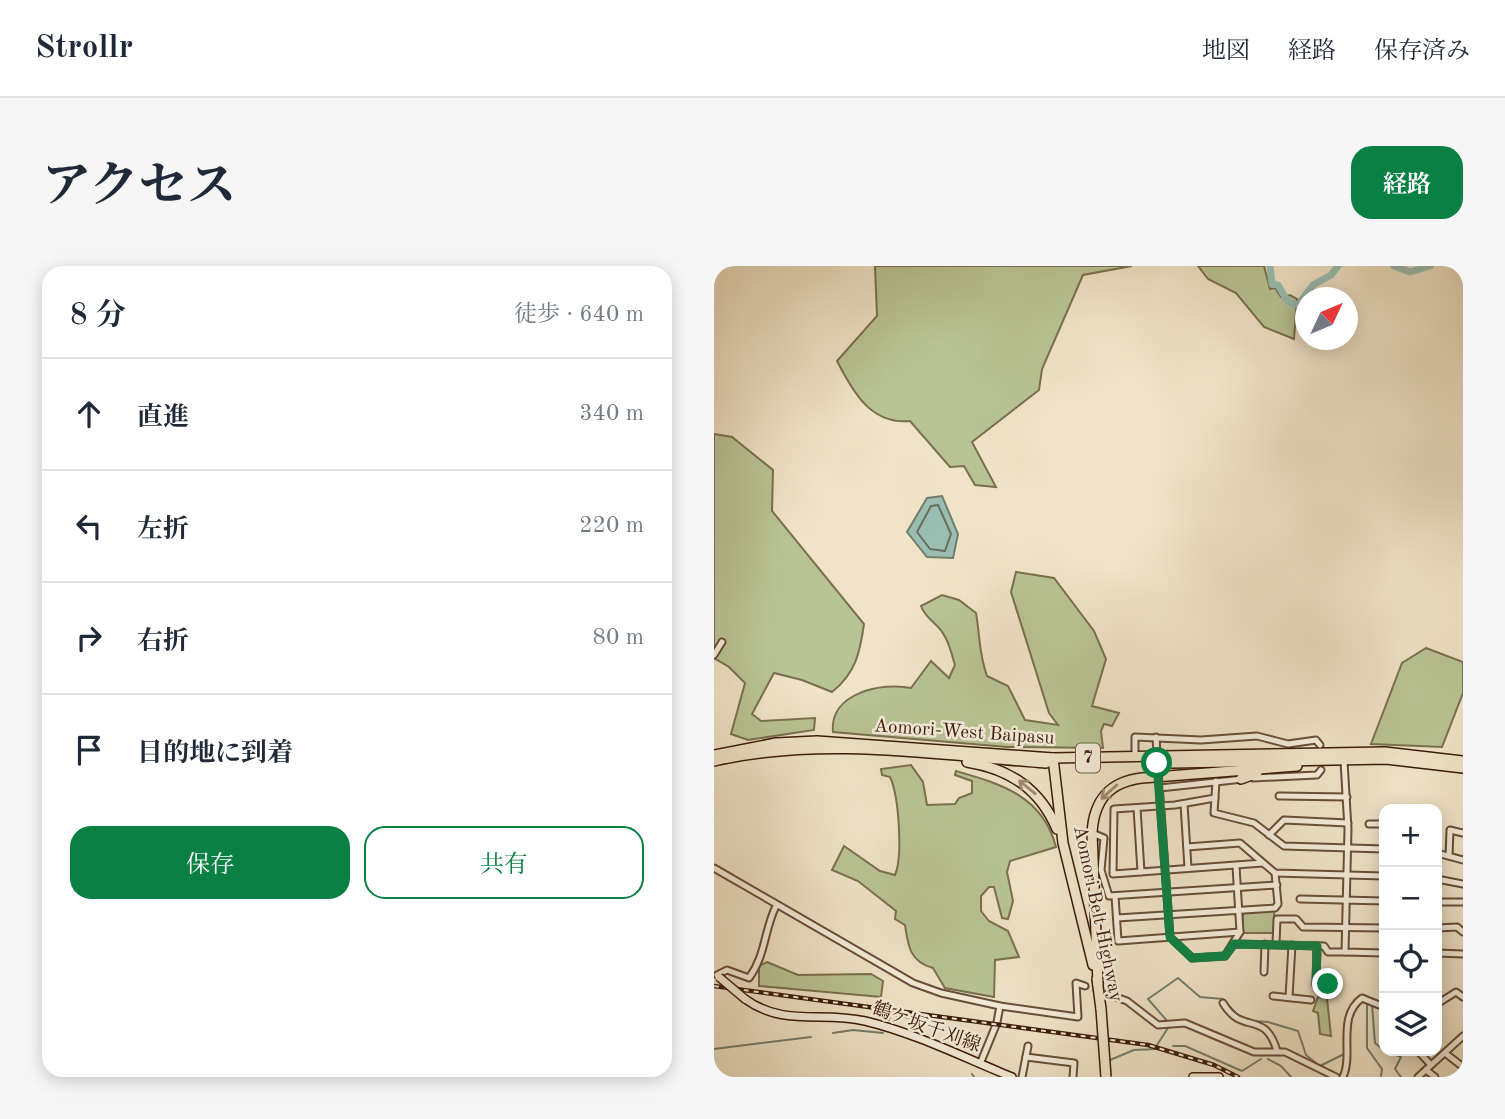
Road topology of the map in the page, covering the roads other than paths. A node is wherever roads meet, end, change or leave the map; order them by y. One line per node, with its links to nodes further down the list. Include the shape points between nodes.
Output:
1 (722, 642): 2 (street)
2 (714, 655)
3 (1156, 737): 4 (street); 9 (street, via 1135,737); 14 (street)
4 (1201, 740): 5 (street, via 1245,736 1288,744 1316,740); 8 (street)
5 (1320, 745)
6 (905, 752): 10 (highway, Aomori-West Baipasu / 7, via 818,747); 11 (highway, Aomori-West Baipasu / 7); 33 (highway, one-way to 6, via 1048,806 1012,776 972,763)
7 (714, 755): 11 (highway, Aomori-West Baipasu / 7, via 776,743 817,741)
8 (1201, 756): 13 (highway, Aomori-West Baipasu / 7, via 1385,752); 14 (highway, Aomori-West Baipasu / 7)
9 (1135, 758): 11 (highway, Aomori-West Baipasu / 7); 14 (highway, Aomori-West Baipasu / 7)
10 (714, 761)
11 (1053, 761): 14 (highway, Aomori-West Baipasu / 7); 33 (highway, Aomori Belt Highway / 7)
12 (1344, 761): 14 (highway, Aomori-West Baipasu / 7); 15 (highway, Aomori-West Baipasu / 7, via 1386,759); 16 (highway); 22 (street)
13 (1463, 761)
14 (1157, 764): 20 (street, bridge)
15 (1463, 768)
16 (1275, 769): 18 (highway); 31 (highway, one-way to 31, via 1122,782 1100,800)
17 (1321, 770): 18 (street, via 1317,775)
18 (1241, 779): 19 (street)
19 (1216, 782): 20 (street); 23 (street)
20 (1159, 786): 25 (street)
21 (1279, 796): 22 (street)
22 (1347, 797): 27 (street)
23 (1215, 798): 24 (street); 32 (street, via 1214,814 1254,823)
24 (1184, 804): 25 (street); 34 (street)
25 (1160, 806): 26 (street); 44 (street)
26 (1138, 808): 45 (street); 45 (street, via 1114,809 1113,874)
27 (1348, 823): 32 (street, via 1283,820); 35 (street)
28 (1369, 824): 29 (street)
29 (1379, 824)
30 (1463, 832): 38 (street, via 1450,830)
31 (1092, 833): 54 (street, via 1104,838 1101,870 1109,896); 81 (highway)
32 (1269, 835): 35 (street, via 1297,849)
33 (1063, 843): 81 (highway, Aomori Belt Highway / 7)
34 (1187, 847): 40 (street, via 1240,844); 43 (street)
35 (1348, 849): 36 (street); 47 (street)
36 (1379, 849)
37 (1442, 854): 38 (street)
38 (1448, 856): 39 (street)
39 (1463, 859)
40 (1263, 863): 41 (street); 46 (street)
41 (1236, 866): 43 (street); 52 (street)
42 (714, 868): 60 (street)
43 (1188, 869): 44 (street)
44 (1165, 870): 45 (street); 53 (street)
45 (1141, 872)
46 (1275, 873): 47 (street); 51 (street)
47 (1347, 876): 48 (street); 56 (street)
48 (1379, 876)
49 (1442, 880): 50 (street)
50 (1463, 884)
51 (1277, 885): 52 (street); 61 (street, via 1275,908)
52 (1237, 888): 53 (street); 61 (street)
53 (1166, 893): 54 (street); 62 (street)
54 (1115, 896): 63 (street)
55 (1300, 899): 56 (street)
56 (1346, 901): 57 (street); 64 (street)
57 (1379, 901)
58 (1442, 901): 59 (street)
59 (1463, 902)
60 (776, 906): 80 (street, via 760,963 749,978 727,970); 94 (street, via 913,984)
61 (1239, 910): 62 (street); 68 (street)
62 (1168, 915): 63 (street); 69 (street)
63 (1117, 918): 69 (street, via 1118,941)
64 (1346, 926): 65 (street); 72 (street, via 1303,927 1296,919 1277,919); 75 (street)
65 (1379, 928)
66 (1442, 928): 67 (street, via 1457,927)
67 (1463, 932)
68 (1240, 933): 69 (street); 70 (street)
69 (1170, 937): 70 (street, via 1192,958 1225,956)
70 (1234, 944): 71 (street)
71 (1265, 944): 72 (street); 79 (street)
72 (1276, 944): 73 (street)
73 (1292, 945): 74 (street); 88 (street)
74 (1317, 946): 75 (street, via 1328,952); 82 (street, via 1316,985)
75 (1345, 952): 76 (street)
76 (1379, 953)
77 (1442, 953): 78 (street)
78 (1463, 954)
79 (1264, 972)
80 (717, 975): 101 (main road, 鶴ケ坂千刈線, bridge, via 745,999 778,1016 877,1024)
81 (1098, 984): 107 (highway, Aomori Belt Highway / 7, bridge)
82 (1328, 984)
83 (1085, 986): 94 (street, via 1076,983 1078,1017)
84 (1463, 987): 85 (street)
85 (1456, 992): 89 (street); 91 (street)
86 (1107, 994): 97 (street, via 1127,1001 1158,1024 1185,1023 1254,1052)
87 (1273, 996): 88 (street)
88 (1289, 997): 90 (street)
89 (1463, 997)
90 (1311, 1000)
91 (1442, 1001)
92 (1223, 1003): 97 (street, via 1241,1021 1264,1025)
93 (1379, 1005): 111 (street, via 1362,998 1355,1004 1344,1042 1348,1067)
94 (1000, 1006): 101 (street)
95 (1463, 1036): 98 (street)
96 (1028, 1046): 100 (street)
97 (1277, 1051): 110 (street)
98 (1444, 1053): 102 (street); 103 (street)
99 (1421, 1056): 102 (street)
100 (1026, 1057): 105 (street); 106 (street, via 1074,1063)
101 (980, 1065): 104 (main road, 鶴ケ坂千刈線)
102 (1428, 1067): 112 (street); 113 (street)
103 (1463, 1067)
104 (1012, 1077)
105 (1022, 1077)
106 (1073, 1077)
107 (1106, 1077)
108 (1193, 1077): 109 (main road)
109 (1219, 1077)
110 (1336, 1077)
111 (1343, 1077)
112 (1418, 1077)
113 (1435, 1077)

